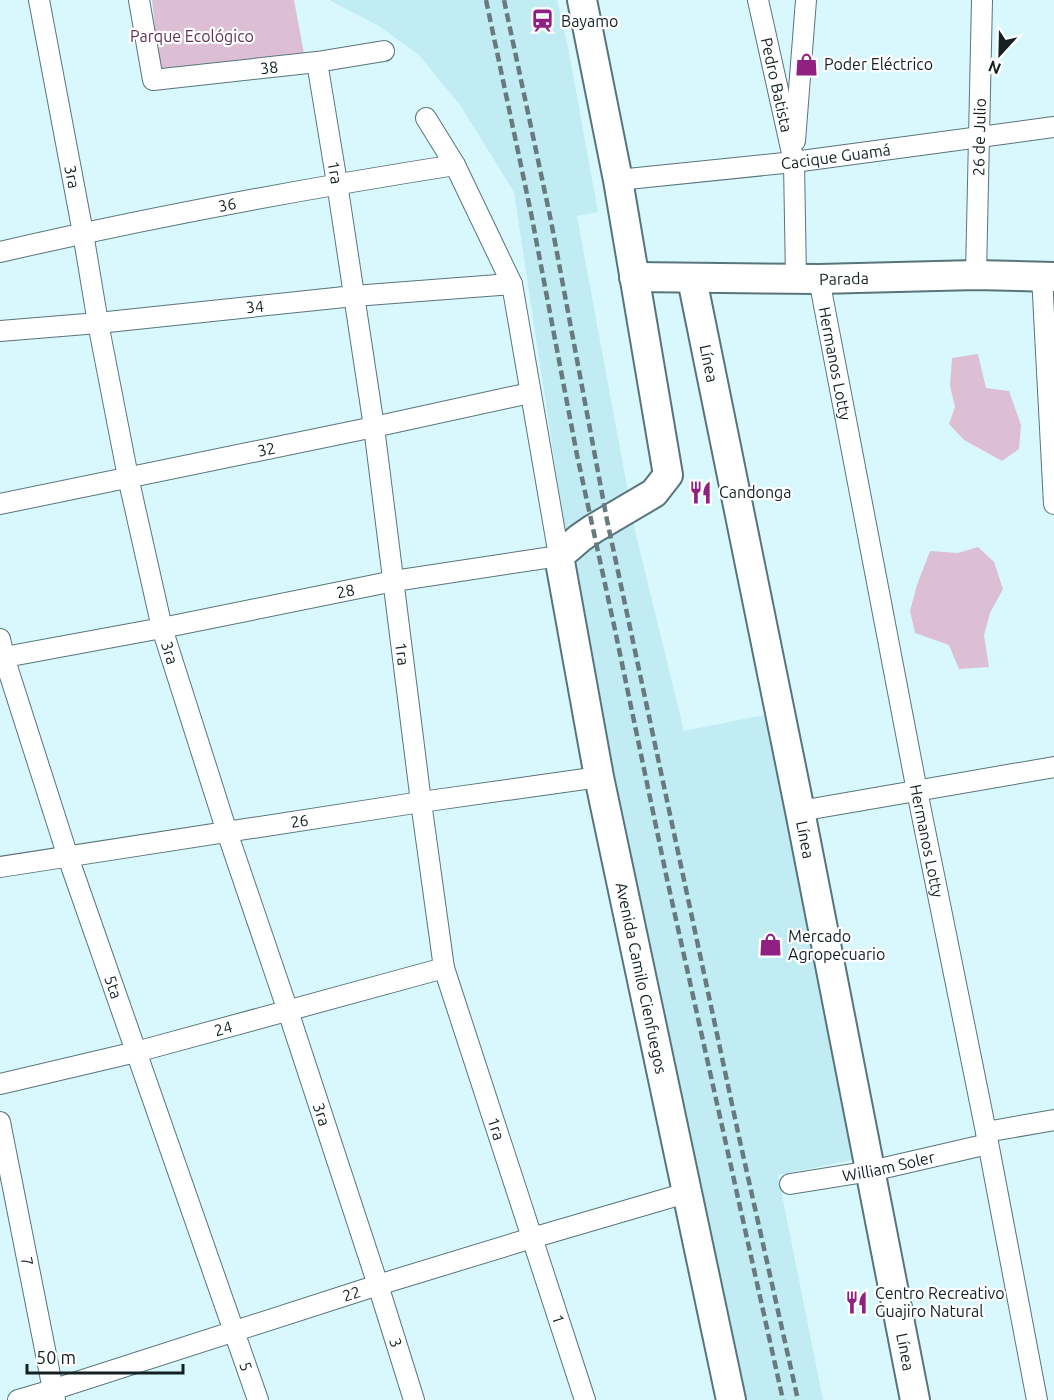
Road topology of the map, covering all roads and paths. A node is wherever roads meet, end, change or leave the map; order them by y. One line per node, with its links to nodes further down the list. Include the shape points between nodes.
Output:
1 (39, 0): 16 (street, 3ra)
2 (139, 0): 8 (street, 38, via 153,80)
3 (582, 0): 14 (street)
4 (758, 0): 12 (street, Pedro Batista)
5 (806, 0): 12 (street)
6 (982, 0): 11 (street, 26 de Julio)
7 (384, 51): 8 (street, 38)
8 (317, 62): 15 (street, 1ra)
9 (426, 118): 13 (street)
10 (1054, 127): 11 (street, Cacique Guamá)
11 (979, 138): 12 (street, Cacique Guamá); 18 (street, 26 de Julio)
12 (794, 162): 14 (street, Cacique Guamá); 22 (street, Pedro Batista)
13 (455, 165): 15 (street, 36); 23 (street)
14 (618, 180): 20 (street)
15 (337, 183): 16 (street, 36); 24 (street, 1ra)
16 (83, 233): 17 (street, 36); 25 (street, 3ra)
17 (0, 252)
18 (976, 275): 19 (street, Parada); 22 (street, Parada)
19 (1048, 276): 31 (street)
20 (634, 277): 21 (street, Parada); 32 (street, via 668,475 654,493 593,529)
21 (692, 279): 22 (street, Parada); 40 (street, Línea)
22 (808, 279): 38 (street, Hermanos Lotty)
23 (512, 284): 24 (street, 34); 27 (street)
24 (354, 296): 25 (street, 34); 28 (street, 1ra)
25 (98, 323): 26 (street, 34); 29 (street, 3ra)
26 (0, 331)
27 (530, 393): 28 (street, 32); 32 (street)
28 (374, 427): 29 (street, 32); 33 (street, 1ra)
29 (128, 477): 30 (street, 32); 34 (street, 3ra)
30 (0, 504)
31 (1054, 504)
32 (559, 556): 33 (street, 28); 37 (street, Avenida Camilo Cienfuegos)
33 (394, 581): 34 (street, 28); 39 (street, 1ra)
34 (162, 628): 35 (street, 28); 41 (street, 3ra)
35 (1, 651): 42 (street, 5ta)
36 (1054, 766): 38 (street)
37 (599, 777): 39 (street, 26); 53 (street, Avenida Camilo Cienfuegos)
38 (916, 791): 40 (street); 50 (street, Hermanos Lotty)
39 (421, 802): 41 (street, 26); 44 (street, 1ra)
40 (800, 810): 51 (street, Línea)
41 (227, 832): 42 (street, 26); 45 (street, 3ra)
42 (68, 857): 43 (street, 26); 46 (street, 5ta)
43 (0, 867)
44 (444, 968): 45 (street, 24); 54 (street, 1ra)
45 (288, 1011): 46 (street, 24); 55 (street, 3ra)
46 (136, 1052): 47 (street, 24); 56 (street, 5ta)
47 (0, 1084)
48 (1054, 1120): 50 (street, William Soler)
49 (0, 1122): 57 (street, 7)
50 (987, 1138): 51 (street, William Soler); 64 (street, Hermanos Lotty)
51 (871, 1171): 52 (street, William Soler); 63 (street, Línea)
52 (790, 1184)
53 (686, 1193): 54 (street, 22); 62 (street, Avenida Camilo Cienfuegos)
54 (532, 1238): 55 (street, 22); 61 (street, 1)
55 (378, 1285): 56 (street, 22); 60 (street, 3)
56 (235, 1332): 57 (street, 22); 59 (street, 5)
57 (53, 1395): 58 (street, 22)
58 (18, 1400)
59 (258, 1400)
60 (414, 1400)
61 (585, 1400)
62 (731, 1400)
63 (915, 1400)
64 (1038, 1400)

